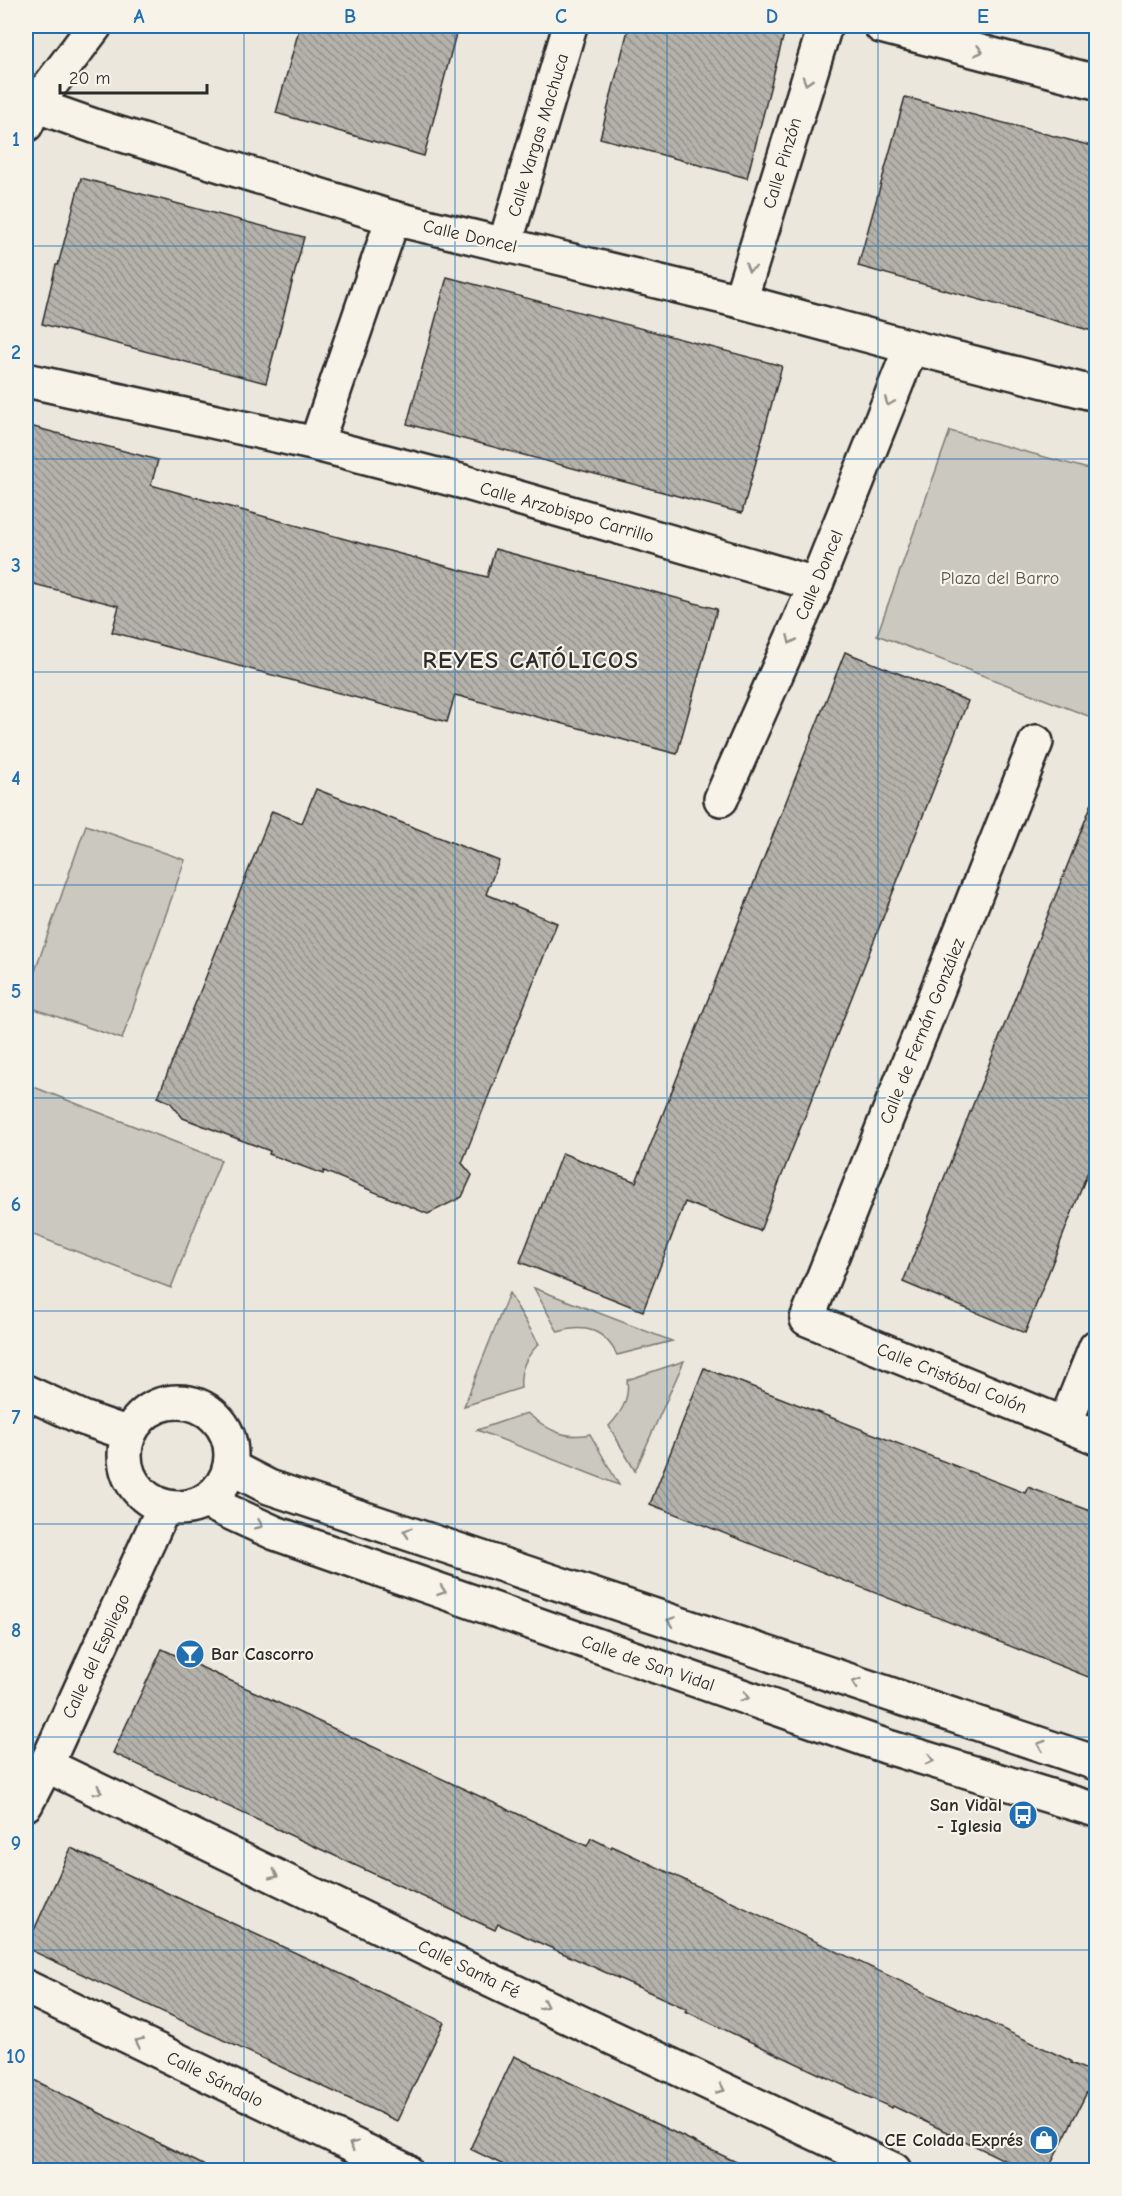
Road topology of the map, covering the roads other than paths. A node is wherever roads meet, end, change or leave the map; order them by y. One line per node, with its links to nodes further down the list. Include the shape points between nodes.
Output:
1 (95, 26): 6 (street)
2 (570, 26): 8 (street, Calle Vargas Machuca)
3 (825, 26): 9 (street, Calle Pinzón, one-way to 9)
4 (881, 26): 5 (street, one-way to 5)
5 (1096, 82)
6 (29, 111): 7 (street, Calle Doncel, via 97,127)
7 (393, 218): 8 (street, Calle Doncel); 13 (street)
8 (505, 244): 9 (street, Calle Doncel)
9 (740, 301): 10 (street, Calle Doncel)
10 (910, 347): 12 (street, Calle Doncel); 14 (street, Calle Doncel, one-way to 14)
11 (26, 380): 13 (street, Calle Arzobispo Carrillo)
12 (1096, 394)
13 (316, 444): 14 (street, Calle Arzobispo Carrillo, via 460,481)
14 (816, 584): 16 (street, Calle Doncel, one-way to 16)
15 (1036, 742): 17 (street, Calle de Fernán González)
16 (721, 799)
17 (807, 1319): 20 (street, Calle Cristóbal Colón)
18 (1096, 1347): 20 (street)
19 (26, 1392): 21 (street)
20 (1065, 1424): 22 (street, Calle Cristóbal Colón)
21 (129, 1434): 23 (street, via 154,1407 189,1403 220,1421 231,1443); 25 (street, via 126,1464 134,1486)
22 (1096, 1437)
23 (230, 1467): 24 (street, via 223,1484); 26 (street, one-way to 23, via 269,1487)
24 (205, 1501): 25 (street, via 188,1508); 29 (street, Calle de San Vidal, one-way to 29, via 275,1533 879,1744)
25 (164, 1507): 27 (street, Calle del Espliego)
26 (1096, 1763)
27 (45, 1765): 28 (street, Calle del Espliego); 32 (street, Calle Santa Fé, one-way to 32)
28 (26, 1804)
29 (1096, 1810)
30 (26, 1987): 31 (street, Calle Sándalo, one-way to 30)
31 (405, 2170)
32 (894, 2170)

